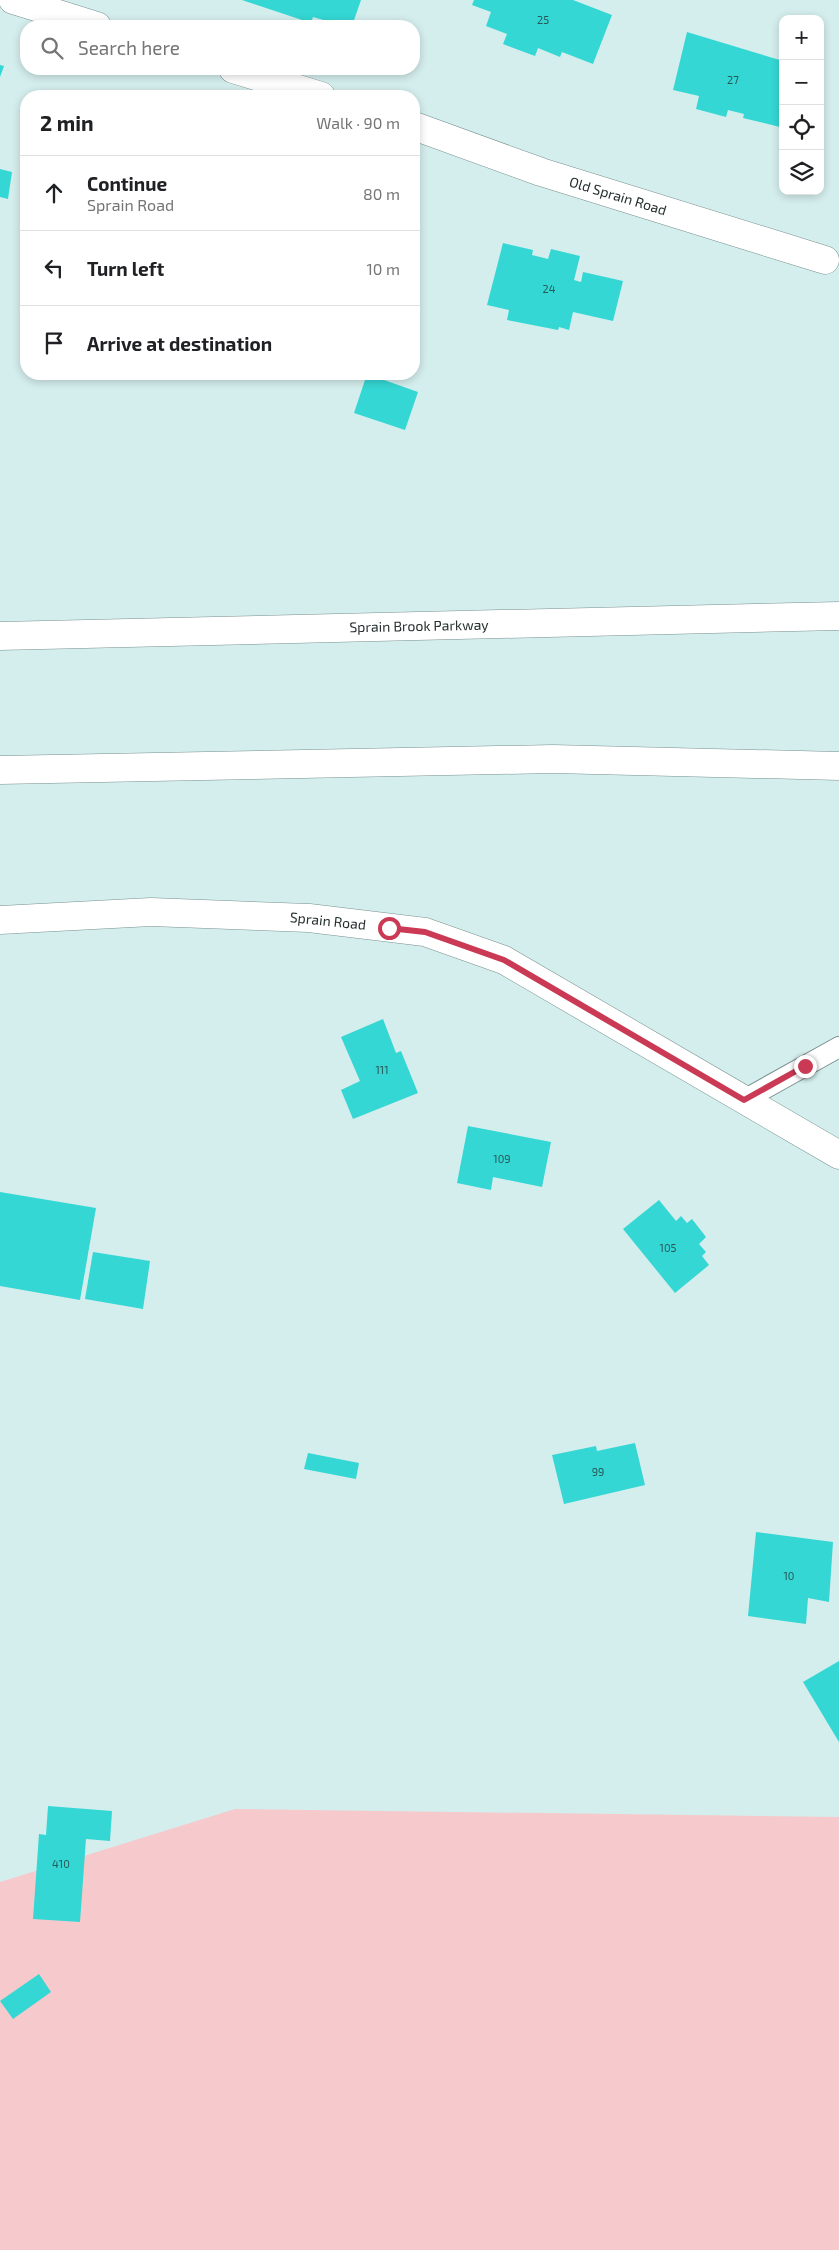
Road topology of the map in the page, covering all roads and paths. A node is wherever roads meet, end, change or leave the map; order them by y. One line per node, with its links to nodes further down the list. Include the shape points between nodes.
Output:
1 (13, 0): 2 (main road)
2 (78, 20)
3 (253, 75): 4 (main road)
4 (301, 90)
5 (420, 128): 6 (main road, Old Sprain Road, via 541,172)
6 (825, 260)
7 (839, 616): 8 (main road, Sprain Brook Parkway)
8 (0, 636)
9 (839, 766): 10 (main road, via 553,759)
10 (0, 770)
11 (0, 920): 13 (main road, Sprain Road, via 151,912 308,918 425,932 504,960)
12 (839, 1047): 13 (lane)
13 (744, 1100): 14 (main road, Sprain Road)
14 (839, 1155)

